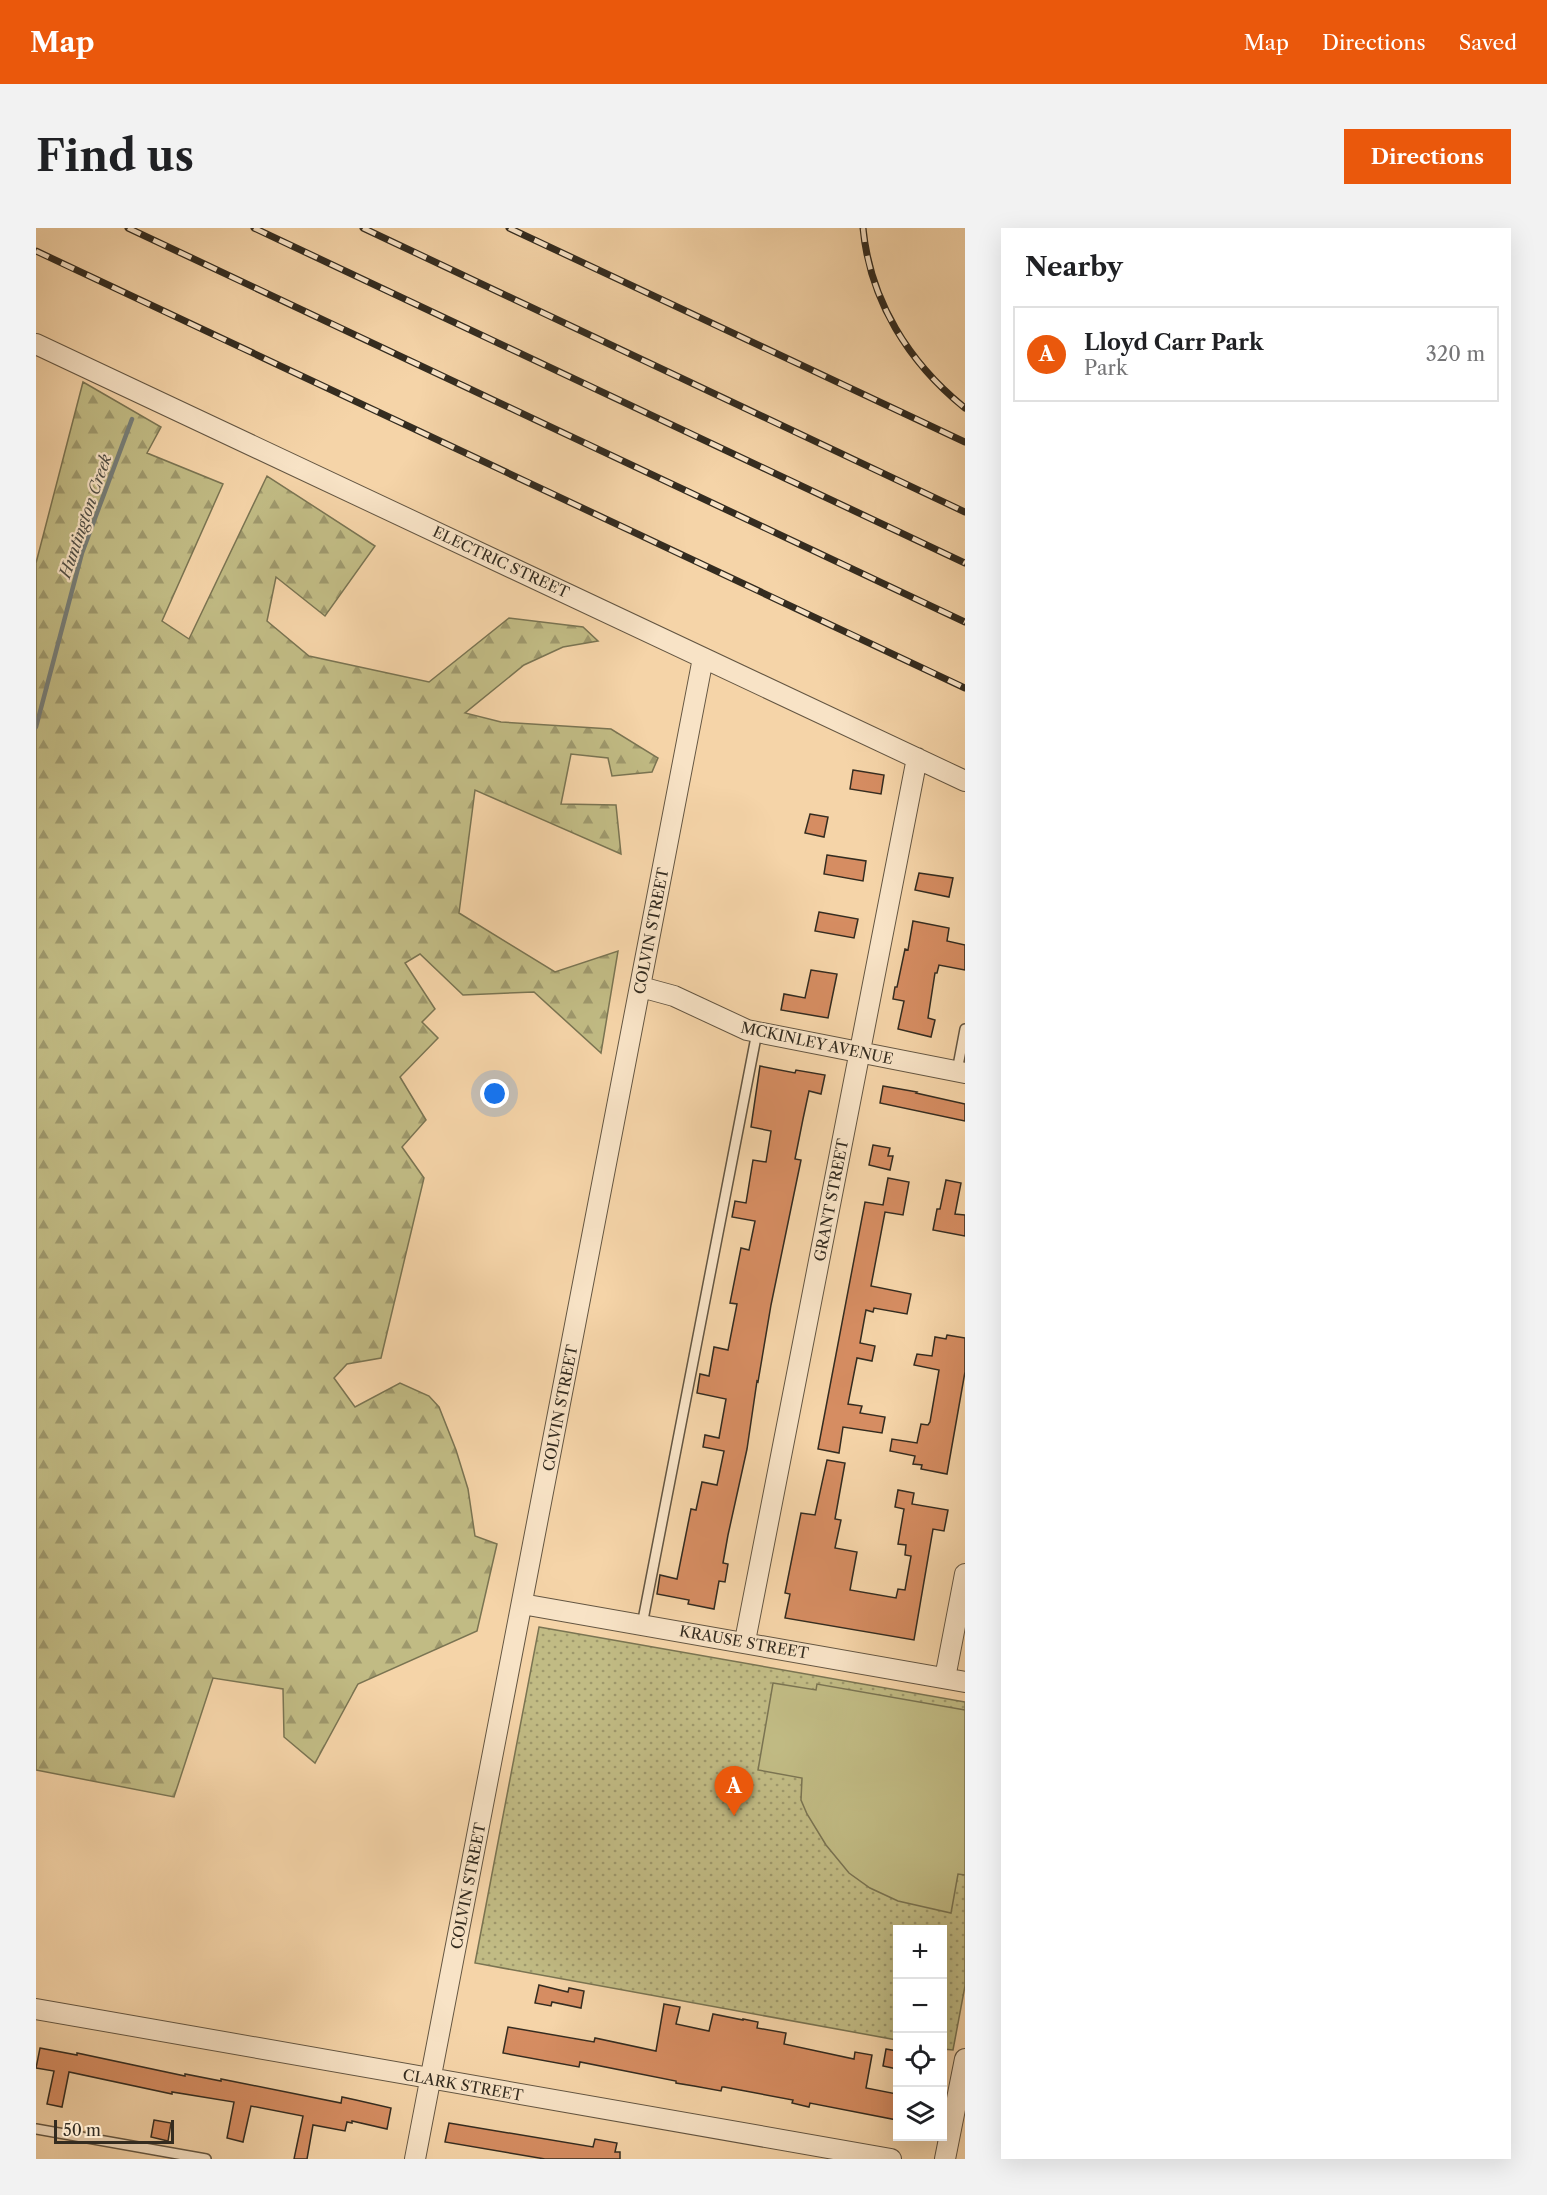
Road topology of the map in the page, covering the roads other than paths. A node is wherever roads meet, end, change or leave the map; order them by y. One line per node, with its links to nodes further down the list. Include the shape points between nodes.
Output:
1 (36, 344): 2 (street, ELECTRIC STREET)
2 (703, 658): 3 (street, ELECTRIC STREET); 5 (street, COLVIN STREET)
3 (917, 758): 4 (street, ELECTRIC STREET); 8 (street, GRANT STREET)
4 (965, 781)
5 (640, 987): 7 (street, MCKINLEY AVENUE, via 674,996); 11 (street, COLVIN STREET)
6 (965, 1029): 9 (lane)
7 (757, 1032): 8 (street, MCKINLEY AVENUE); 12 (lane)
8 (860, 1053): 9 (street, MCKINLEY AVENUE); 13 (street, GRANT STREET)
9 (961, 1072)
10 (965, 1574): 14 (street)
11 (522, 1604): 12 (street, KRAUSE STREET); 18 (street, COLVIN STREET)
12 (642, 1625): 13 (street, KRAUSE STREET)
13 (745, 1641): 14 (street, KRAUSE STREET)
14 (945, 1678): 15 (street, KRAUSE STREET)
15 (965, 1682)
16 (36, 2009): 18 (street, CLARK STREET)
17 (965, 2059): 23 (street)
18 (430, 2079): 21 (street, COLVIN STREET); 22 (street, CLARK STREET)
19 (36, 2129): 20 (lane)
20 (206, 2159)
21 (415, 2159)
22 (891, 2159)
23 (945, 2159)

